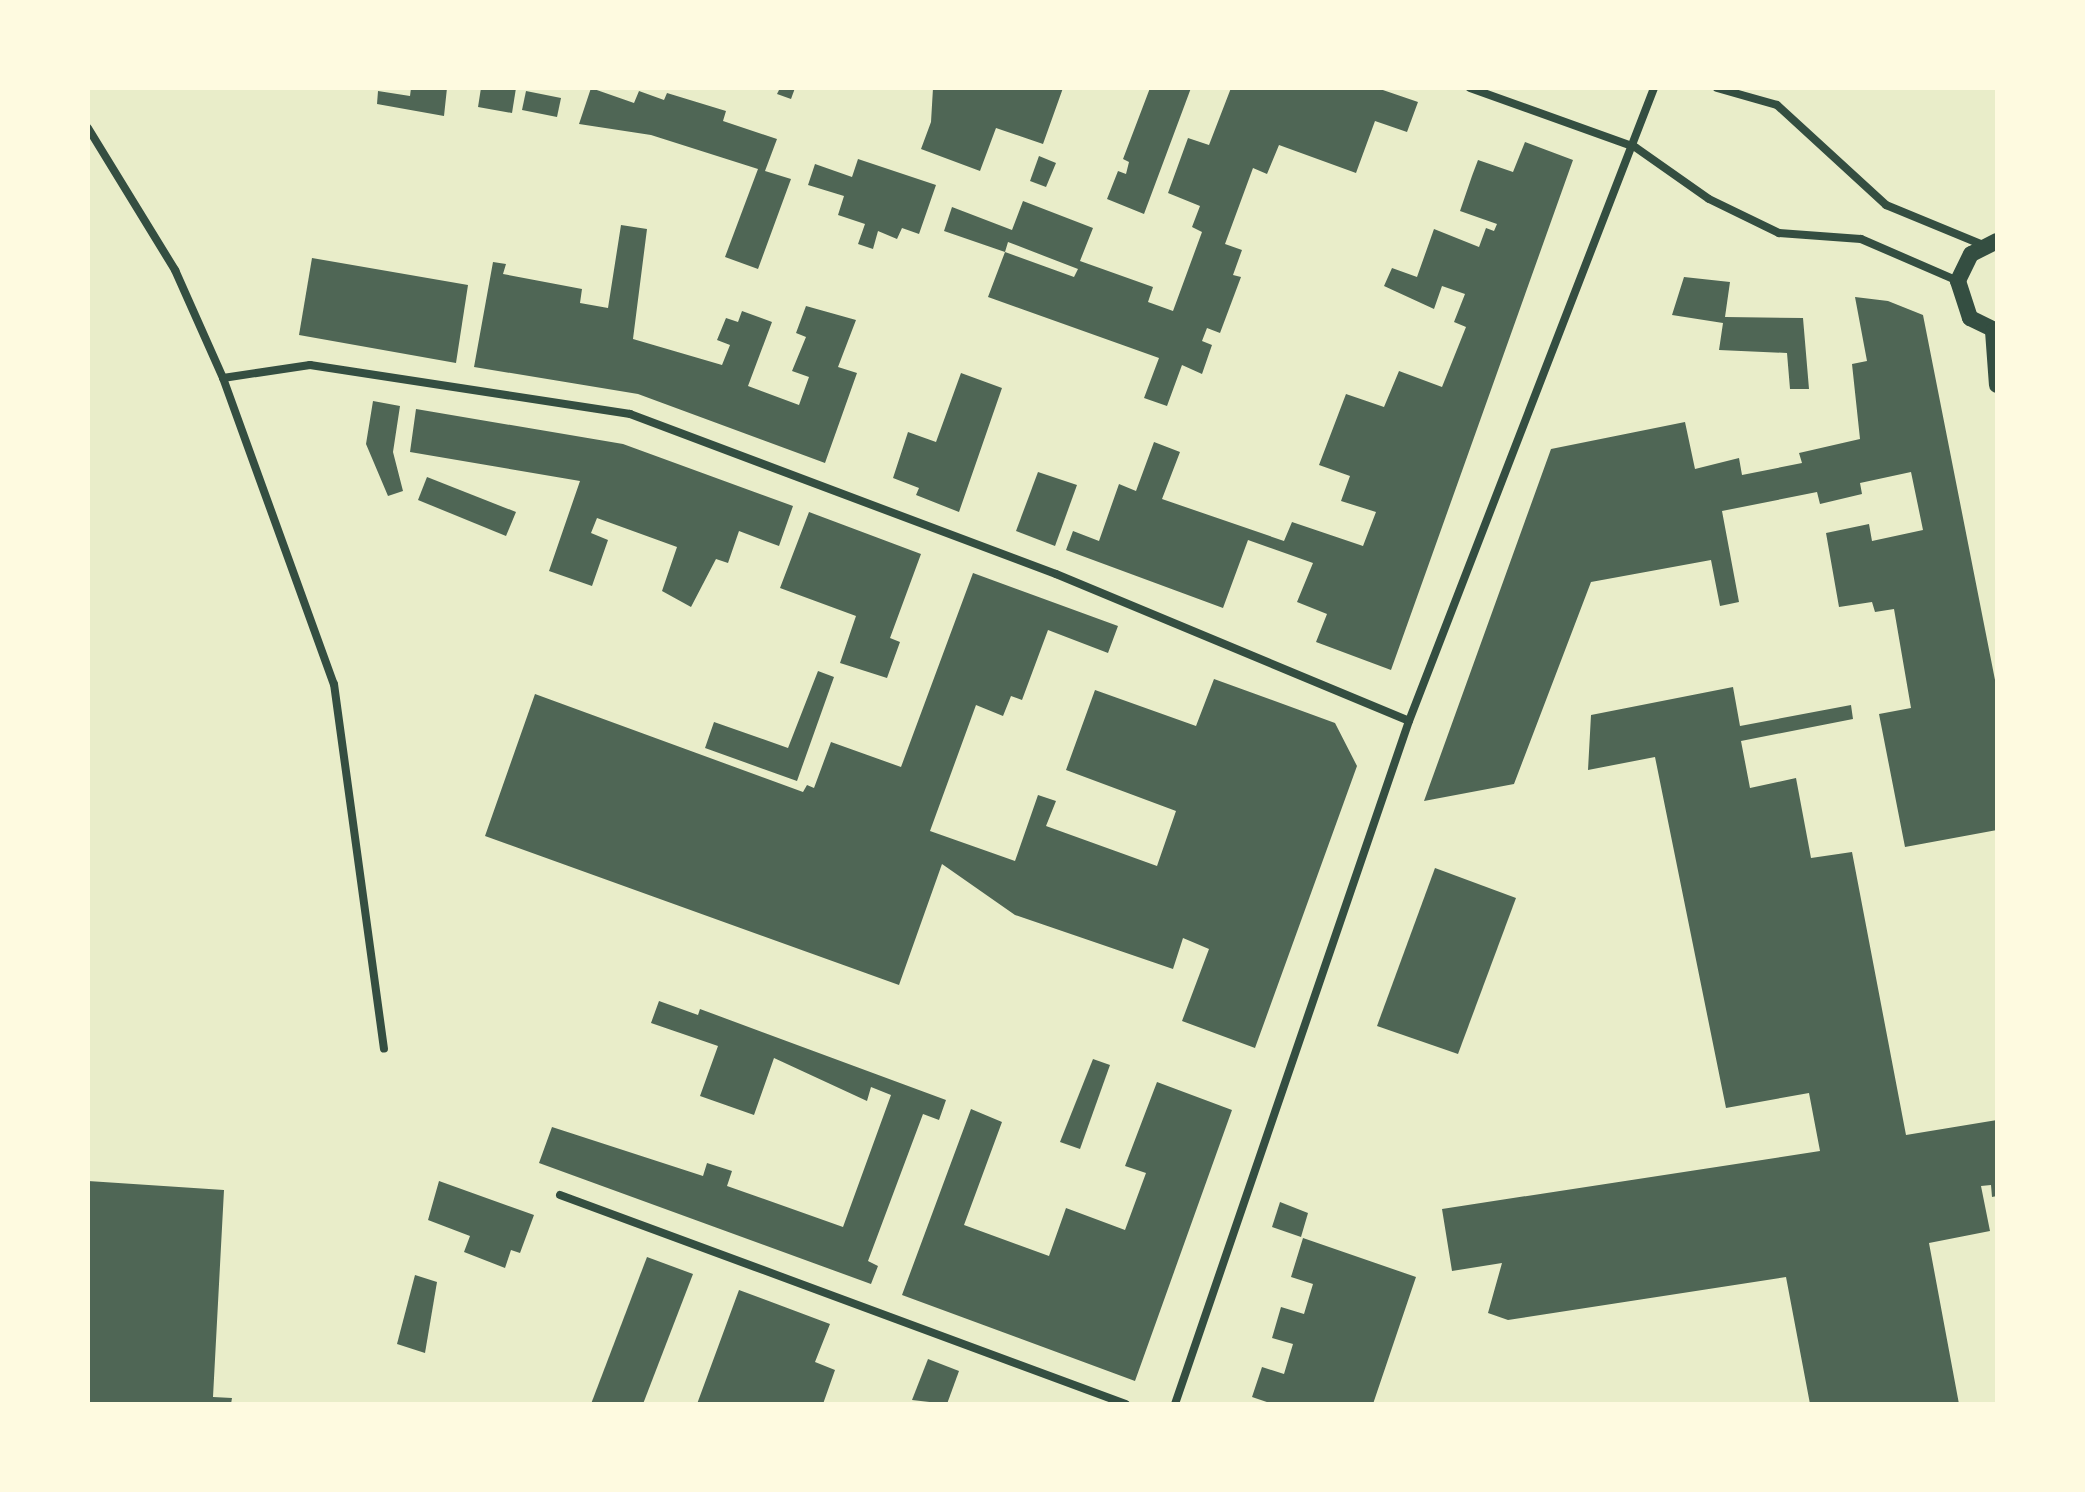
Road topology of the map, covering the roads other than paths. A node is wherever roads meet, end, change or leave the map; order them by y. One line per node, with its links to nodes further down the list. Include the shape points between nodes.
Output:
1 (1470, 88): 5 (street)
2 (1654, 88): 5 (street)
3 (1717, 88): 6 (street, via 1777,105 1886,205)
4 (88, 128): 9 (street, via 175,270)
5 (1635, 147): 7 (street, via 1709,199 1779,233 1861,239); 11 (street)
6 (1990, 243): 7 (main road, via 1963,266)
7 (1958, 281): 8 (main road, via 1970,318)
8 (1995, 331): 10 (main road)
9 (223, 378): 11 (street, via 310,365 630,414 1056,574); 12 (street, via 334,684)
10 (1997, 385)
11 (1409, 721): 15 (street)
12 (384, 1049)
13 (560, 1195): 14 (street)
14 (1126, 1404)
15 (1175, 1404)

